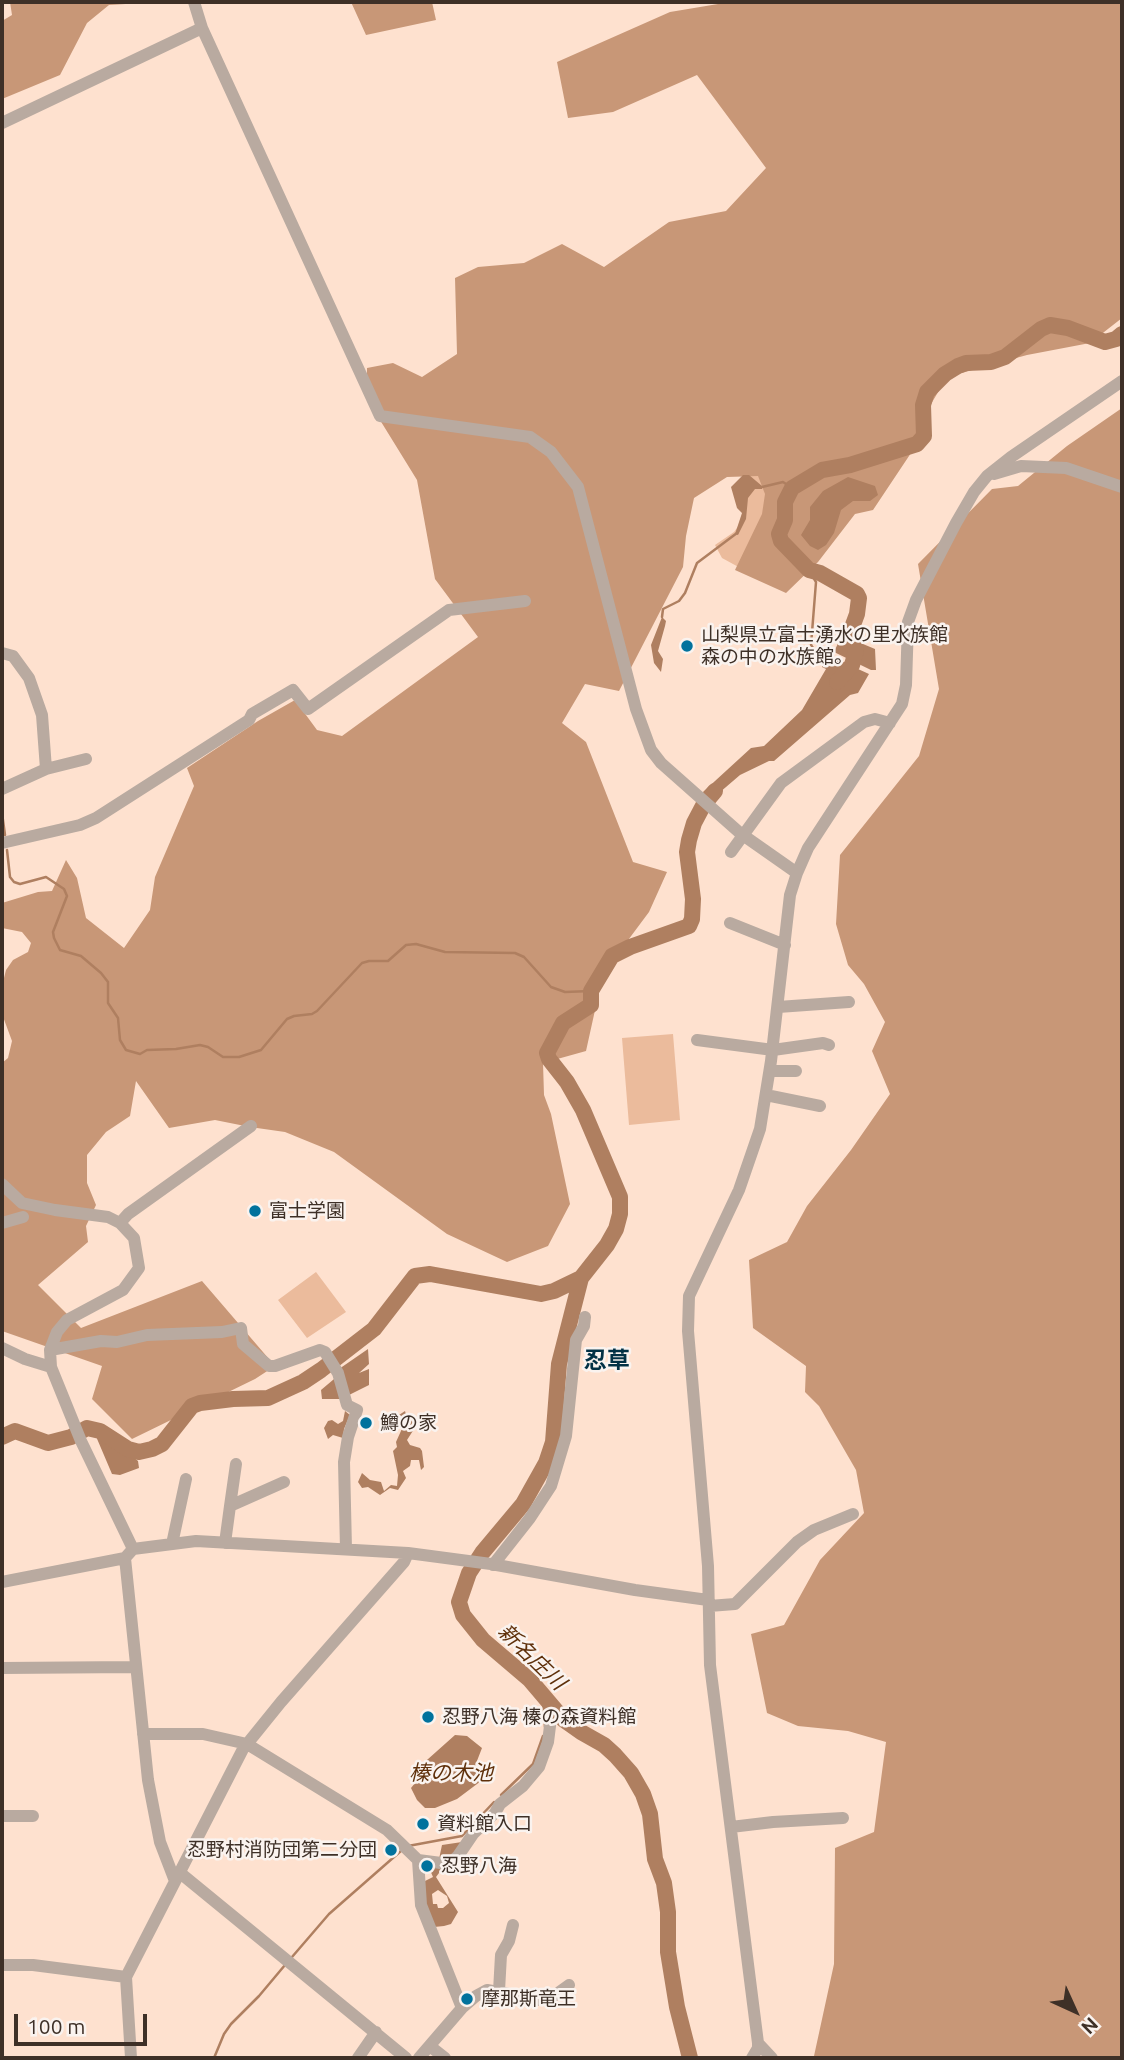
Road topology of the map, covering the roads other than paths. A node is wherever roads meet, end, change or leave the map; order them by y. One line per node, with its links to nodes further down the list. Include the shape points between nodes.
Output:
1 (194, 2): 2 (street)
2 (202, 28): 3 (street); 13 (street, via 380,416 530,437 551,452 578,487 645,739 661,763)
3 (2, 123)
4 (1122, 381): 5 (street)
5 (987, 476): 6 (street, via 1021,466 1066,468); 9 (street, via 956,523 916,600 908,622 902,704)
6 (1122, 487)
7 (525, 601): 14 (street, via 449,610 308,709 293,690 96,818)
8 (2, 653): 11 (street, via 13,656 29,678 42,715)
9 (890, 723): 13 (street, via 864,722 781,783); 16 (street, via 808,848)
10 (86, 759): 11 (street)
11 (46, 769): 12 (street)
12 (2, 789)
13 (742, 834): 15 (street); 16 (street)
14 (2, 843)
15 (731, 852)
16 (797, 873): 18 (street)
17 (730, 923): 18 (street)
18 (785, 946): 20 (street)
19 (849, 1002): 20 (street)
20 (778, 1007): 23 (street)
21 (698, 1040): 23 (street)
22 (829, 1045): 23 (street)
23 (773, 1050): 24 (street)
24 (770, 1071): 25 (street); 26 (street)
25 (796, 1071)
26 (766, 1095): 27 (street); 49 (street, via 760,1129 739,1190 689,1296)
27 (820, 1106)
28 (251, 1126): 32 (street)
29 (2, 1184): 32 (street, via 22,1203)
30 (23, 1217): 31 (street)
31 (2, 1223)
32 (120, 1223): 35 (street, via 134,1238 139,1268 123,1290 67,1320)
33 (585, 1317): 47 (street, via 576,1340 566,1436 551,1486)
34 (2, 1348): 36 (street)
35 (50, 1350): 36 (street); 44 (street, via 147,1335 241,1328 243,1344 269,1366 325,1352 338,1373 346,1405 357,1410 344,1462)
36 (51, 1367): 46 (street)
37 (236, 1464): 40 (street)
38 (186, 1479): 43 (street)
39 (284, 1482): 40 (street)
40 (230, 1506): 42 (street)
41 (853, 1514): 49 (street, via 797,1542 735,1604)
42 (225, 1543): 43 (street); 44 (street)
43 (172, 1544): 46 (street)
44 (346, 1549): 45 (street)
45 (408, 1553): 47 (street); 54 (street)
46 (129, 1554): 48 (street); 50 (street)
47 (492, 1565): 49 (street)
48 (2, 1582)
49 (709, 1603): 58 (street, via 710,1664)
50 (135, 1667): 51 (street); 53 (street)
51 (2, 1668)
52 (550, 1726): 59 (street, via 539,1767 523,1786 443,1863)
53 (143, 1734): 54 (street, via 203,1734); 60 (street, via 160,1842)
54 (247, 1744): 59 (street, via 387,1830); 60 (street)
55 (2, 1816): 56 (street)
56 (33, 1816)
57 (843, 1818): 58 (street)
58 (731, 1827): 68 (street)
59 (418, 1860): 66 (street, via 421,1905)
60 (177, 1876): 63 (street); 67 (street)
61 (513, 1924): 65 (street, via 501,1955)
62 (2, 1965): 63 (street)
63 (126, 1977): 70 (street)
64 (569, 1986): 65 (street, via 541,2000)
65 (499, 1991): 66 (street, via 487,1990)
66 (462, 2008): 69 (street)
67 (376, 2032): 71 (street); 72 (street)
68 (758, 2043): 75 (street); 76 (street)
69 (431, 2047): 73 (street); 74 (street)
70 (131, 2058)
71 (358, 2058)
72 (406, 2058)
73 (419, 2058)
74 (445, 2058)
75 (752, 2058)
76 (772, 2058)

